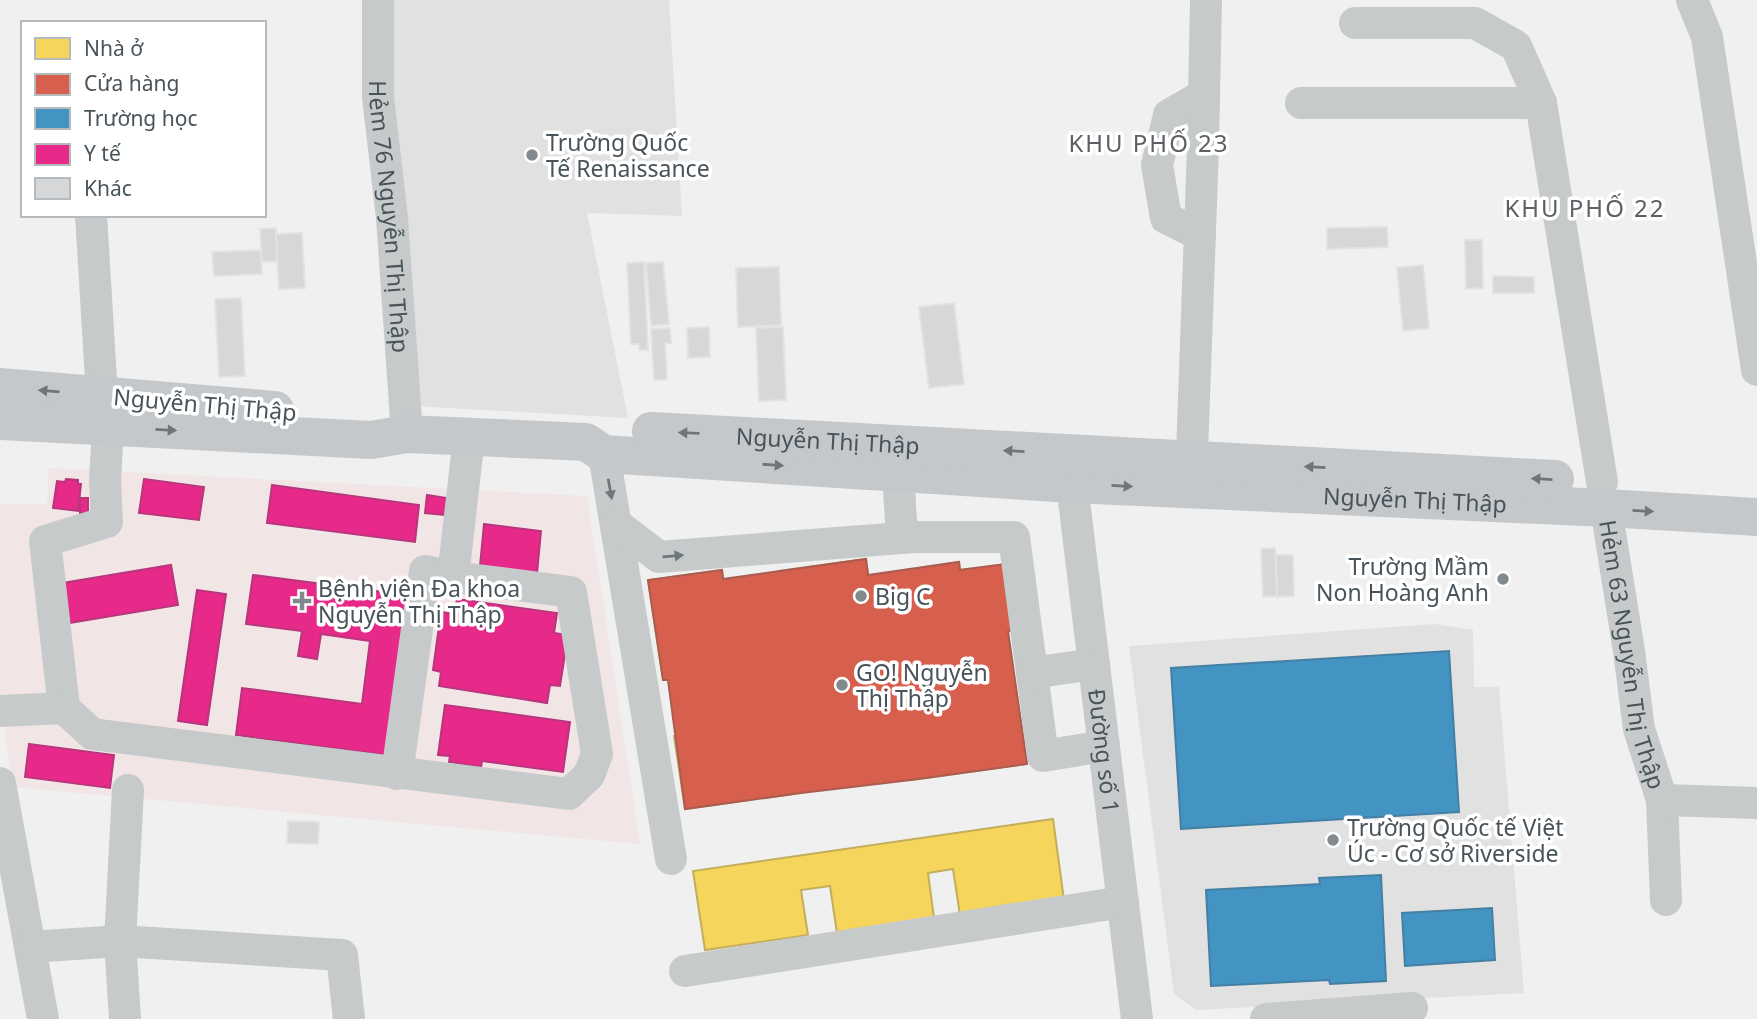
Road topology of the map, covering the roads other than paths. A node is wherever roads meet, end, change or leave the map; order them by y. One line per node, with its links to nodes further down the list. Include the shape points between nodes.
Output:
1 (377, 0): 14 (street, Hẻm 76 Nguyễn Thị Thập, via 378,97 392,218)
2 (1206, 0): 5 (street)
3 (1692, 0): 10 (street, via 1707,37)
4 (1355, 23): 7 (street, Hẻm 63 Nguyễn Thị Thập, via 1475,23 1516,46)
5 (1204, 95): 9 (street); 9 (street, via 1169,115 1157,165 1166,218)
6 (1301, 103): 7 (street)
7 (1541, 103): 21 (street, Hẻm 63 Nguyễn Thị Thập)
8 (91, 217): 12 (street)
9 (1200, 235): 19 (street)
10 (1757, 370)
11 (0, 387): 12 (main road, Nguyễn Thị Thập, one-way to 11)
12 (105, 411): 13 (main road, Nguyễn Thị Thập); 14 (main road, Nguyễn Thị Thập, via 372,418); 28 (street, via 107,522 45,541)
13 (0, 421)
14 (407, 433): 15 (main road, Nguyễn Thị Thập)
15 (469, 437): 16 (main road, Nguyễn Thị Thập); 25 (street)
16 (595, 448): 17 (main road, Nguyễn Thị Thập, one-way to 16, via 744,435 606,429); 18 (main road, Nguyễn Thị Thập, one-way to 18); 23 (street, one-way to 23)
17 (1073, 469): 18 (main road, Nguyễn Thị Thập); 19 (main road, Nguyễn Thị Thập); 26 (street, Đường số 1)
18 (898, 472): 24 (street)
19 (1192, 475): 21 (main road, Nguyễn Thị Thập)
20 (1757, 490): 21 (main road, Nguyễn Thị Thập)
21 (1604, 495): 22 (main road, Nguyễn Thị Thập, one-way to 22); 34 (street, Hẻm 63 Nguyễn Thị Thập, via 1639,729)
22 (1757, 517)
23 (615, 524): 24 (street, one-way to 24, via 659,557); 36 (street)
24 (902, 537): 27 (street, via 1014,537)
25 (453, 577): 31 (street, via 425,571); 31 (street, via 571,592 597,754 589,775 569,794)
26 (1094, 664): 27 (street); 30 (street, Đường số 1)
27 (1032, 673): 30 (street, via 1043,756)
28 (64, 708): 29 (street); 31 (street, via 92,734)
29 (0, 711)
30 (1104, 746): 38 (street, Đường số 1)
31 (397, 774)
32 (0, 783): 40 (street)
33 (128, 790): 39 (street)
34 (1662, 800): 35 (street, Hẻm 63 Nguyễn Thị Thập); 37 (street, Hẻm 63 Nguyễn Thị Thập)
35 (1742, 802)
36 (671, 859)
37 (1666, 900)
38 (1123, 902): 41 (street); 46 (street, Đường số 1)
39 (120, 941): 40 (street); 44 (street); 45 (street, via 342,956)
40 (30, 947): 43 (street)
41 (685, 971)
42 (1412, 1008): 47 (street)
43 (43, 1019)
44 (125, 1019)
45 (349, 1019)
46 (1137, 1019)
47 (1266, 1019)

